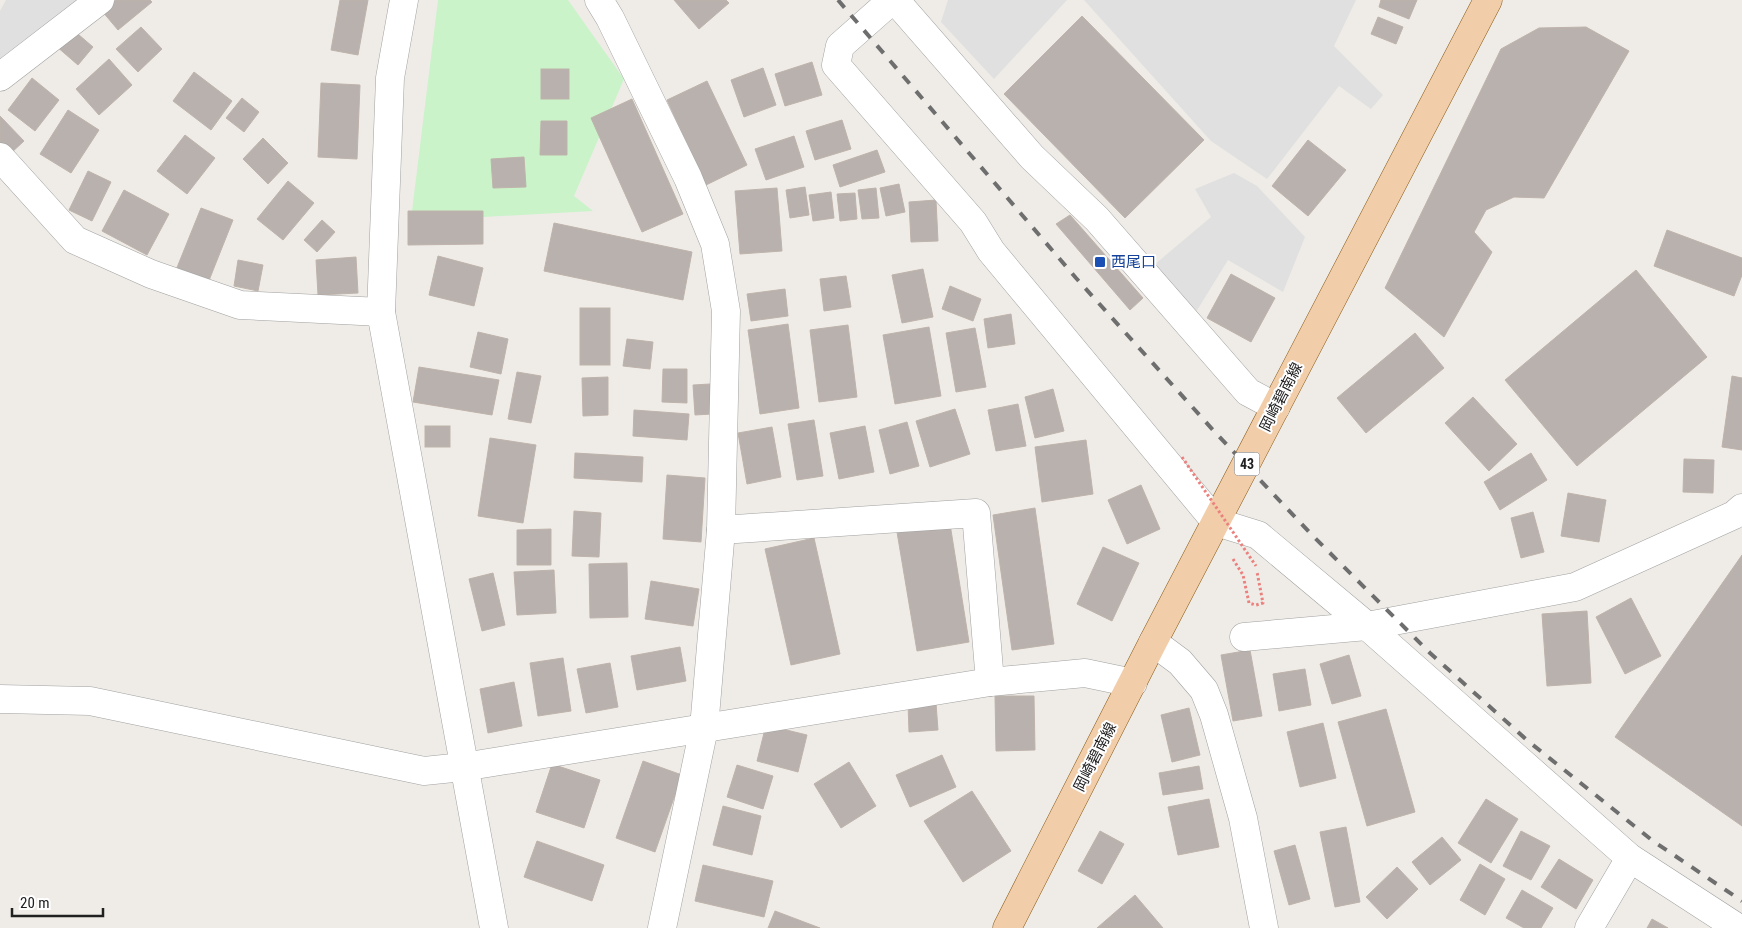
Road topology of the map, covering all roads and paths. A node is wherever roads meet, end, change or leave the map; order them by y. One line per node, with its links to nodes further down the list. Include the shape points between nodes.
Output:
1 (100, 0): 6 (street)
2 (404, 0): 8 (street, via 390,78)
3 (599, 0): 13 (street, via 688,178 715,244 726,311)
4 (893, 0): 9 (street, via 1032,157 1097,219 1236,380 1248,392); 12 (street, via 840,46 836,65 973,222 991,251)
5 (1488, 0): 9 (main road, 岡崎碧南線 / 43)
6 (0, 77)
7 (0, 157): 8 (street, via 75,240 151,274 240,304)
8 (381, 312): 22 (street)
9 (1276, 408): 12 (main road, 岡崎碧南線 / 43)
10 (1182, 457): 14 (path, bridge, via 1256,566 1263,603 1249,603 1243,574)
11 (1742, 508): 15 (street, via 1734,515 1575,587)
12 (1216, 522): 15 (street, via 1258,535); 17 (main road, 岡崎碧南線 / 43)
13 (721, 530): 18 (street, via 976,513); 21 (street)
14 (1232, 558)
15 (1367, 626): 16 (street); 23 (street)
16 (1244, 637)
17 (1153, 642): 19 (main road, 岡崎碧南線 / 43); 27 (street, via 1180,662 1204,690 1214,715 1243,818)
18 (990, 682): 19 (street, via 1086,673); 21 (street)
19 (1132, 683): 26 (main road, 岡崎碧南線 / 43)
20 (0, 699): 22 (street, via 90,701 424,771)
21 (704, 728): 22 (street); 25 (street)
22 (463, 767): 24 (street)
23 (1630, 858): 28 (street); 29 (street)
24 (494, 928)
25 (662, 928)
26 (1007, 928)
27 (1264, 928)
28 (1589, 928)
29 (1738, 928)

